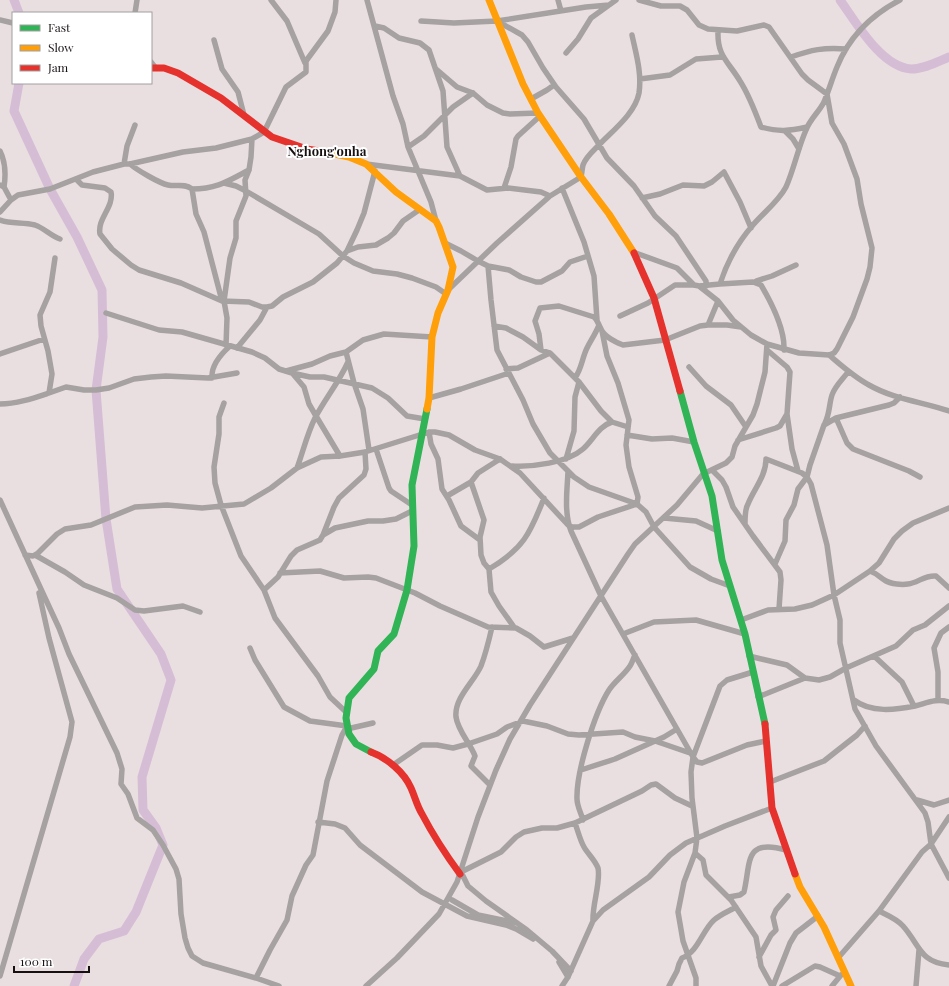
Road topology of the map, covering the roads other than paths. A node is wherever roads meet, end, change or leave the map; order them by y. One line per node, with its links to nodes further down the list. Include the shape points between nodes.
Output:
1 (137, 0): 12 (street)
2 (336, 0): 25 (street, via 328,32)
3 (367, 0): 17 (street)
4 (489, 0): 15 (street)
5 (558, 0): 11 (street)
6 (616, 0): 10 (street)
7 (639, 0): 18 (street, via 661,6 680,6 703,28)
8 (900, 0): 21 (street, via 872,17)
9 (274, 1): 25 (street, via 287,21)
10 (608, 5): 11 (street); 22 (street, via 591,18)
11 (561, 11): 15 (street)
12 (135, 12)
13 (0, 20): 16 (street)
14 (421, 21): 15 (street)
15 (497, 21): 29 (street, via 522,35); 32 (street)
16 (12, 22)
17 (375, 26): 27 (street, via 384,28 399,38 423,45 429,50); 42 (street)
18 (718, 31): 23 (street); 24 (street, via 770,26)
19 (632, 35): 28 (street)
20 (214, 40): 34 (street, via 222,69 238,92)
21 (846, 49): 24 (street, via 826,48); 31 (street)
22 (566, 53)
23 (722, 57): 28 (street, via 696,59 670,75); 38 (street, via 740,81 761,127)
24 (791, 57): 31 (street, via 808,80)
25 (305, 63): 39 (street, via 306,72 286,87)
26 (152, 66): 34 (street, via 178,73)
27 (436, 69): 30 (street, via 457,87); 35 (street, via 443,91)
28 (640, 79): 41 (street, via 639,94 630,112)
29 (554, 84): 32 (street); 41 (street, via 584,119)
30 (473, 93): 33 (street, via 487,105 503,113); 35 (street)
31 (827, 94): 37 (street); 102 (street, via 832,123 844,144 857,179 872,248 869,272 853,317 837,349)
32 (531, 99): 33 (street)
33 (539, 114): 51 (street); 55 (street, via 516,139)
34 (244, 115): 39 (street)
35 (444, 116): 42 (street, via 424,136); 50 (street, via 447,147)
36 (135, 124): 45 (street, via 127,146)
37 (807, 127): 38 (street); 43 (street)
38 (785, 131): 43 (street)
39 (264, 132): 40 (street); 46 (street, via 307,149 349,156)
40 (252, 139): 45 (street); 47 (street)
41 (599, 144): 51 (street, via 586,160); 60 (street, via 607,158 629,180)
42 (408, 147): 48 (street)
43 (799, 149): 66 (street, via 781,195)
44 (0, 151): 54 (street, via 6,175)
45 (127, 164): 52 (street); 57 (street, via 168,185 184,185)
46 (366, 164): 48 (street); 49 (street)
47 (249, 170): 53 (street); 58 (street)
48 (416, 170): 50 (street); 65 (street, via 431,202)
49 (375, 171): 62 (street); 70 (street, via 362,217)
50 (460, 176): 55 (street, via 487,190)
51 (581, 177): 56 (street); 69 (street)
52 (76, 179): 61 (street, via 44,191 18,194); 82 (street, via 82,185 105,188 111,192 110,203 100,225 100,234 112,249 131,265 147,273 181,282)
53 (224, 183): 57 (street, via 206,189); 58 (street)
54 (2, 186): 61 (street)
55 (504, 188): 59 (street, via 541,192)
56 (562, 188): 59 (street); 71 (street)
57 (192, 189): 82 (street, via 196,214 204,232)
58 (246, 191): 70 (street, via 319,234); 82 (street, via 236,221 236,238)
59 (550, 196): 73 (street)
60 (642, 198): 66 (street, via 683,185 704,186 724,172); 79 (street, via 655,216 680,240 706,281)
61 (11, 200): 63 (street)
62 (419, 210): 65 (street); 70 (street, via 403,221 392,235 378,244 358,247)
63 (0, 212)
64 (0, 220): 67 (street, via 36,226)
65 (436, 221): 68 (street)
66 (750, 228): 77 (street, via 733,253)
67 (60, 239)
68 (445, 243): 73 (street); 80 (street, via 453,267)
69 (633, 252): 78 (street, via 677,268); 81 (street)
70 (345, 254): 80 (street, via 350,261 368,270 412,278); 84 (street, via 314,282)
71 (588, 256): 75 (street, via 570,262 562,271 538,282 509,270); 87 (street, via 595,280)
72 (55, 258): 92 (street, via 50,292 40,315)
73 (478, 262): 75 (street); 80 (street)
74 (796, 265): 76 (street)
75 (488, 266): 89 (street)
76 (755, 282): 77 (street); 98 (street, via 761,284 776,314)
77 (720, 284): 79 (street)
78 (696, 286): 79 (street); 81 (street, via 675,285); 83 (street)
79 (706, 286)
80 (447, 292): 91 (street)
81 (654, 298): 86 (street); 93 (street)
82 (223, 301): 84 (street, via 249,302); 94 (street, via 227,318)
83 (718, 302): 88 (street); 90 (street, via 728,316)
84 (267, 307): 96 (street, via 260,320)
85 (106, 313): 94 (street, via 159,330 182,332)
86 (620, 316)
87 (599, 325): 93 (street, via 617,343 623,345); 97 (street, via 591,316 563,306 540,308 535,320); 112 (street, via 587,348); 126 (street, via 609,362 624,398)
88 (708, 325): 90 (street); 93 (street)
89 (494, 326): 97 (street, via 512,331); 106 (street, via 497,350)
90 (742, 328): 95 (street)
91 (432, 337): 99 (street, via 384,334 363,340); 116 (street)
92 (44, 339): 101 (street); 114 (street, via 52,374)
93 (665, 340): 131 (street)
94 (228, 346): 96 (street); 110 (street, via 214,365)
95 (767, 347): 98 (street); 120 (street, via 790,372); 127 (street, via 765,372 757,404)
96 (237, 348): 105 (street, via 265,358)
97 (541, 350): 100 (street)
98 (784, 350): 102 (street, via 799,354)
99 (346, 352): 103 (street); 105 (street)
100 (550, 353): 106 (street); 112 (street)
101 (0, 354)
102 (829, 355): 107 (street)
103 (348, 362): 111 (street); 113 (street)
104 (689, 367): 127 (street, via 706,386 731,405)
105 (285, 371): 109 (street)
106 (508, 371): 116 (street); 137 (street, via 539,435)
107 (848, 372): 115 (street, via 869,386); 125 (street, via 833,391)
108 (237, 373): 110 (street)
109 (292, 373): 111 (street, via 310,378); 121 (street, via 304,387)
110 (212, 378): 114 (street, via 151,377 96,390 66,387)
111 (339, 380): 113 (street); 121 (street)
112 (577, 380): 124 (street); 135 (street, via 574,431)
113 (354, 383): 123 (street, via 380,392 407,416); 133 (street, via 363,409)
114 (49, 392): 118 (street, via 35,398)
115 (900, 397): 119 (street); 122 (street, via 889,405)
116 (429, 398): 123 (street)
117 (224, 403): 152 (street, via 219,417 214,467)
118 (0, 404)
119 (949, 411)
120 (787, 414): 130 (street, via 777,428); 142 (street)
121 (316, 416): 134 (street); 140 (street)
122 (836, 418): 125 (street); 146 (street, via 853,449)
123 (425, 419): 128 (street)
124 (612, 422): 126 (street); 135 (street, via 604,426 581,451)
125 (826, 423): 145 (street, via 822,428)
126 (628, 427): 129 (street)
127 (746, 427): 130 (street)
128 (426, 433): 132 (street); 136 (street, via 449,435 480,453); 148 (street, via 438,459 441,484); 153 (street, via 412,486)
129 (627, 435): 131 (street); 151 (street, via 629,467 638,497)
130 (738, 440): 141 (street, via 730,460)
131 (694, 442): 144 (street)
132 (376, 449): 133 (street); 153 (street, via 389,488)
133 (367, 451): 134 (street); 160 (street, via 364,475 339,498)
134 (340, 456): 140 (street, via 321,457)
135 (566, 458): 137 (street); 139 (street)
136 (500, 459): 138 (street); 147 (street, via 478,473)
137 (557, 462): 138 (street, via 530,467); 139 (street)
138 (511, 466): 149 (street)
139 (562, 467): 143 (street)
140 (297, 468): 152 (street, via 244,504)
141 (712, 470): 144 (street); 156 (street, via 722,480 733,507)
142 (798, 471): 145 (street); 156 (street, via 766,459 758,486 747,506)
143 (568, 472): 151 (street, via 589,487); 157 (street)
144 (703, 474): 155 (street); 159 (street, via 712,496)
145 (807, 477): 164 (street, via 798,489 794,505 786,520 785,541); 173 (street, via 827,545)
146 (920, 477)
147 (471, 482): 148 (street); 161 (street, via 484,520)
148 (447, 496): 161 (street, via 461,526)
149 (544, 498): 157 (street); 165 (street, via 524,540 510,555)
150 (0, 500): 162 (street)
151 (637, 504): 157 (street, via 598,516 579,527); 158 (street, via 646,512)
152 (220, 505): 163 (street, via 202,508 167,505 135,507 91,525 62,530); 171 (street, via 244,562)
153 (412, 508): 160 (street, via 396,519 338,527); 172 (street, via 414,546)
154 (949, 508): 166 (street, via 913,523 902,531 879,563)
155 (664, 518): 158 (street); 159 (street, via 696,521)
156 (745, 523): 164 (street)
157 (568, 525): 174 (street)
158 (654, 527): 169 (street, via 693,570); 174 (street, via 632,549)
159 (718, 531): 169 (street, via 722,560)
160 (323, 535): 167 (street, via 320,540 297,550)
161 (480, 540): 165 (street, via 481,558)
162 (25, 555): 163 (street); 168 (street)
163 (35, 555): 177 (street, via 84,585 117,598 135,610 144,612 183,606)
164 (775, 564): 176 (street, via 781,580)
165 (488, 569): 180 (street, via 493,597)
166 (870, 571): 170 (street, via 889,582 904,584 936,576); 173 (street)
167 (280, 573): 171 (street); 172 (street, via 320,571 344,578 368,577)
168 (37, 582): 242 (street, via 48,638 72,722 70,737); 244 (street, via 117,753 122,768 121,784 128,794 137,818 153,830 176,869 181,914 192,956 203,964)
169 (730, 586): 178 (street)
170 (949, 588)
171 (264, 590): 197 (street, via 278,622 330,696)
172 (407, 590): 181 (street); 197 (street, via 394,634 378,651 374,669 349,698)
173 (834, 595): 176 (street, via 804,607); 189 (street)
174 (601, 596): 182 (street); 184 (street)
175 (949, 606): 188 (street, via 925,625 913,630 899,644)
176 (779, 609): 178 (street, via 768,610)
177 (200, 612)
178 (741, 620): 183 (street)
179 (949, 626): 193 (street, via 941,633 934,648 938,672)
180 (514, 627): 181 (street); 184 (street, via 544,647)
181 (492, 628): 206 (street, via 486,654 456,711 458,723)
182 (623, 634): 183 (street, via 654,622 696,620); 186 (street)
183 (745, 634): 187 (street)
184 (573, 638): 199 (street)
185 (250, 648): 201 (street, via 284,707 310,721)
186 (634, 655): 202 (street); 203 (street, via 630,666 605,696)
187 (749, 656): 190 (street); 191 (street, via 787,665)
188 (874, 656): 189 (street); 196 (street, via 902,682)
189 (846, 668): 191 (street, via 830,677 816,680); 194 (street)
190 (753, 672): 192 (street); 207 (street, via 727,680 720,686)
191 (805, 678): 192 (street)
192 (758, 697): 205 (street)
193 (938, 699): 195 (street); 196 (street)
194 (854, 700): 196 (street, via 866,707 883,709); 200 (street, via 855,709)
195 (949, 702)
196 (914, 706)
197 (346, 712): 201 (street)
198 (373, 723): 201 (street)
199 (519, 723): 203 (street, via 547,726 568,734); 206 (street); 211 (street)
200 (865, 726): 210 (street, via 824,761); 212 (street, via 876,746)
201 (347, 727): 208 (street, via 356,744 380,755); 218 (street, via 327,781)
202 (677, 729): 204 (street); 207 (street)
203 (590, 734): 204 (street, via 621,732); 209 (street)
204 (655, 741): 207 (street); 209 (street)
205 (766, 741): 207 (street, via 747,745 702,763 697,762); 210 (street)
206 (468, 744): 208 (street, via 452,748 422,745); 211 (street, via 475,756 472,768)
207 (692, 755): 214 (street)
208 (393, 765): 224 (street, via 409,784 421,813 440,846)
209 (581, 770): 217 (street, via 577,800)
210 (770, 782): 215 (street)
211 (490, 785): 224 (street)
212 (917, 800): 213 (street, via 934,805); 221 (street, via 927,817)
213 (949, 800)
214 (692, 806): 217 (street, via 654,784); 220 (street)
215 (772, 808): 220 (street); 222 (street)
216 (949, 817): 221 (street)
217 (583, 820): 219 (street)
218 (318, 822): 229 (street, via 345,828 360,845 422,892); 244 (street, via 313,855 292,896 287,920)
219 (575, 824): 224 (street, via 524,832 501,852); 233 (street, via 598,869)
220 (697, 838): 223 (street); 233 (street, via 670,855 649,877)
221 (931, 844): 225 (street); 231 (street, via 922,852)
222 (786, 850): 227 (street, via 771,846 755,851 750,858 744,892); 232 (street, via 800,887)
223 (695, 853): 227 (street, via 703,860 708,877); 236 (street, via 684,882 678,912)
224 (460, 873): 229 (street); 234 (street, via 468,886)
225 (949, 878)
226 (788, 896): 237 (street, via 776,910 773,918 776,930)
227 (730, 897): 230 (street)
228 (452, 900): 234 (street, via 478,915)
229 (445, 903): 243 (street, via 467,916 506,925 522,932 555,958); 246 (street, via 418,938)
230 (736, 906): 236 (street, via 714,920); 237 (street, via 756,937)
231 (879, 911): 235 (street, via 902,925); 238 (street)
232 (818, 916): 238 (street); 250 (street, via 796,933)
233 (592, 921): 240 (street)
234 (519, 924): 240 (street, via 552,951)
235 (919, 950): 239 (street, via 933,962); 254 (street)
236 (688, 956): 248 (street, via 682,958 678,971); 249 (street, via 696,978)
237 (759, 957): 250 (street)
238 (838, 958): 241 (street)
239 (949, 965)
240 (571, 971): 243 (street)
241 (842, 974): 251 (street, via 815,966); 252 (street); 253 (street)
242 (0, 976)
243 (568, 977): 247 (street)
244 (256, 978): 245 (street)
245 (279, 986)
246 (366, 986)
247 (562, 986)
248 (668, 986)
249 (696, 986)
250 (772, 986)
251 (782, 986)
252 (832, 986)
253 (851, 986)
254 (916, 986)

